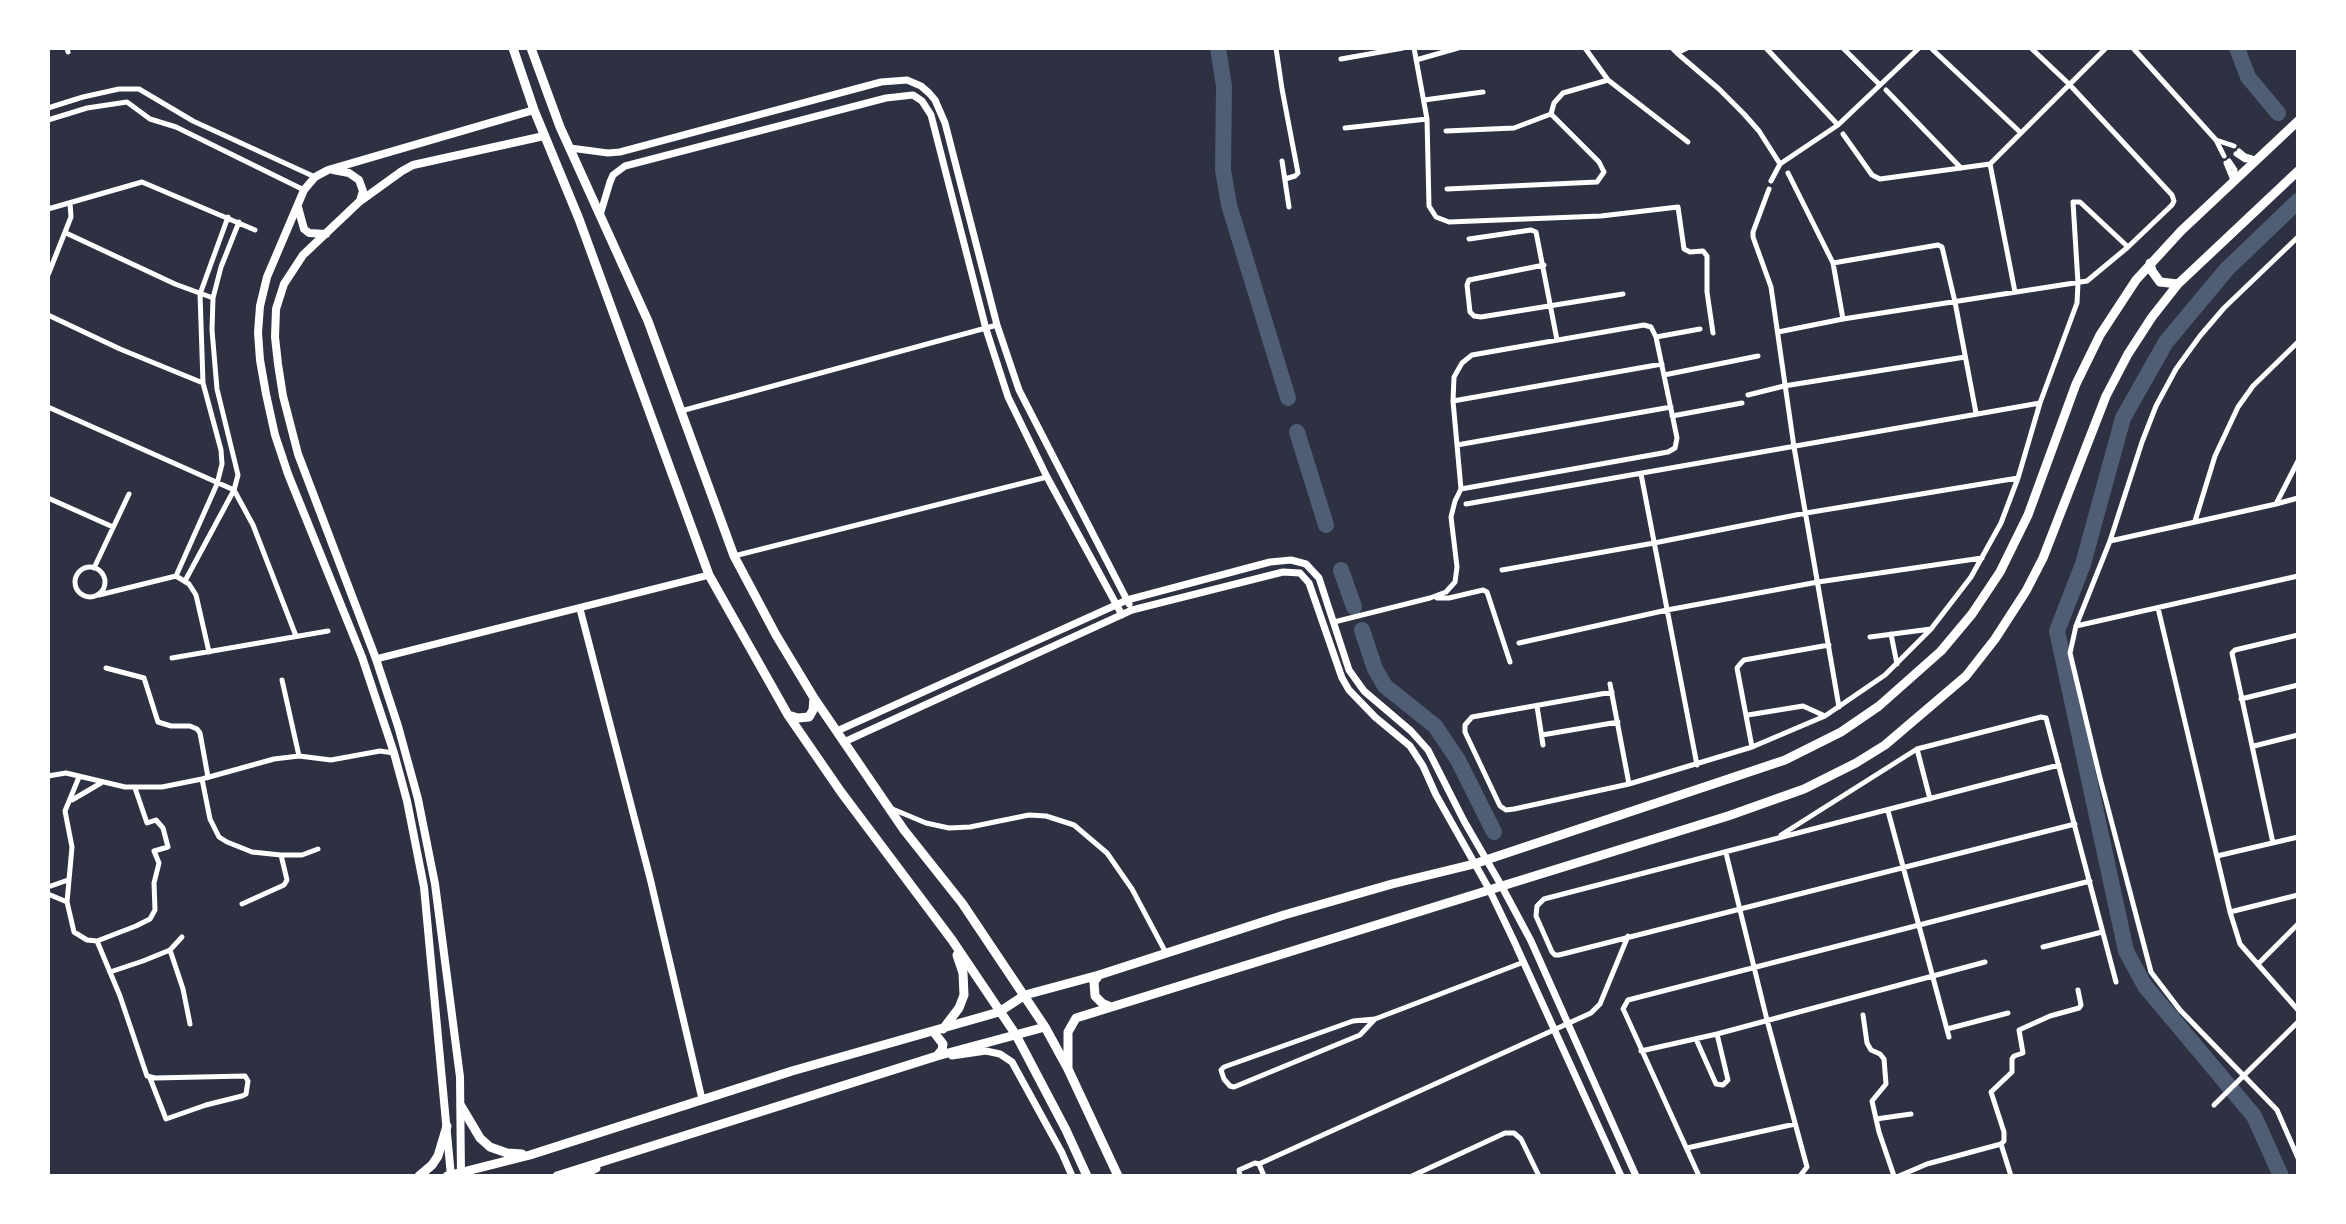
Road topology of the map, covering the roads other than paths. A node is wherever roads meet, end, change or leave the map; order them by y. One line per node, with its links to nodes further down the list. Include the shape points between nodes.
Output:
1 (513, 48): 28 (main road)
2 (531, 48): 41 (main road)
3 (1276, 48): 57 (street, via 1298,173)
4 (1402, 48): 17 (street)
5 (1414, 48): 18 (street)
6 (1458, 48): 18 (street)
7 (1585, 48): 19 (street)
8 (1687, 48): 16 (street)
9 (1766, 48): 33 (street)
10 (1843, 48): 22 (street)
11 (1918, 48): 22 (street)
12 (2031, 48): 21 (street)
13 (2106, 48): 21 (street)
14 (2133, 48): 39 (street)
15 (1932, 49): 36 (street)
16 (1675, 50): 48 (street, via 1744,114)
17 (1341, 59)
18 (1416, 60): 26 (street)
19 (1608, 80): 29 (street, via 1563,93); 40 (street)
20 (912, 82): 25 (street); 43 (street, via 881,82); 91 (street, via 936,100 945,123)
21 (2069, 84): 36 (street); 76 (street, via 2172,195 2172,205)
22 (1880, 85): 33 (street)
23 (1886, 90): 51 (street)
24 (1483, 92): 26 (street)
25 (913, 95): 50 (street, via 886,98); 93 (street, via 931,115)
26 (1424, 100): 30 (street)
27 (48, 108): 46 (street, via 119,89 139,89 193,121)
28 (534, 110): 38 (main road); 52 (main road)
29 (1551, 114): 35 (street, via 1514,128); 60 (street, via 1599,162 1604,172 1597,182)
30 (1427, 119): 34 (street); 95 (street, via 1429,206 1444,221 1601,216 1678,207 1684,249 1703,251 1707,256)
31 (48, 120): 55 (street, via 87,108 127,102 150,119 176,127)
32 (2298, 121): 45 (main road)
33 (1838, 125): 48 (street)
34 (1345, 128)
35 (1446, 131)
36 (2021, 133): 49 (street)
37 (1843, 134): 51 (street, via 1876,178)
38 (544, 136): 63 (main road, via 413,165); 141 (main road)
39 (2216, 140): 42 (street); 59 (street)
40 (1688, 142)
41 (570, 148): 43 (street); 68 (main road)
42 (2233, 148)
43 (620, 152): 50 (street)
44 (2237, 153): 45 (street, via 2245,160)
45 (2257, 159): 59 (main road)
46 (279, 161): 55 (street); 56 (street)
47 (1282, 161): 57 (street)
48 (1780, 164): 58 (street)
49 (1990, 164): 51 (street); 83 (street)
50 (625, 166): 68 (street, via 613,175)
51 (1961, 168)
52 (328, 170): 56 (main road); 63 (main road, via 348,173 359,180 363,191)
53 (2298, 171): 82 (main road)
54 (1788, 173): 77 (street)
55 (271, 174): 62 (street)
56 (315, 177): 62 (main road)
57 (1285, 178): 66 (street)
58 (1771, 181)
59 (2233, 181): 78 (main road)
60 (1447, 189)
61 (1769, 189): 94 (street, via 1753,232 1771,287)
62 (304, 190): 65 (main road)
63 (359, 202): 73 (main road)
64 (70, 203): 67 (street); 69 (street, via 142,182); 72 (street, via 72,217)
65 (297, 207): 73 (main road, via 304,229); 106 (main road, via 262,294 258,345)
66 (1289, 207)
67 (48, 209)
68 (600, 215): 113 (main road, via 648,321)
69 (228, 216): 70 (street); 84 (street)
70 (239, 222): 71 (street); 86 (street)
71 (255, 230)
72 (66, 233): 80 (street); 84 (street)
73 (326, 234): 104 (main road, via 291,270 279,296 275,337)
74 (2298, 237): 133 (street, via 2224,308 2176,369 2142,442)
75 (1469, 239): 79 (street, via 1531,230 1536,232)
76 (2128, 247): 81 (street, via 2096,276); 81 (street, via 2079,202 2073,202)
77 (1833, 263): 87 (street, via 1938,245 1943,250); 90 (street)
78 (2150, 263): 82 (main road, via 2160,282); 219 (main road, via 2124,295 2076,384 2028,515 2000,572 1941,651 1879,706 1812,748)
79 (1544, 265): 88 (street); 88 (street, via 1469,280 1470,312 1481,317)
80 (48, 275)
81 (2078, 283): 83 (street); 110 (street, via 2077,303)
82 (2178, 284): 224 (main road, via 2128,354 2106,396 2043,558 2026,591 1965,676 1885,745 1804,789)
83 (2015, 292): 87 (street)
84 (200, 294): 86 (street); 103 (street)
85 (1623, 294): 88 (street)
86 (213, 298): 124 (street, via 217,389 238,468)
87 (1955, 302): 90 (street); 100 (street)
88 (1551, 305): 97 (street)
89 (48, 315): 103 (street)
90 (1843, 319): 94 (street)
91 (997, 325): 93 (street); 148 (street, via 1019,390)
92 (1700, 328): 96 (street)
93 (986, 329): 113 (street); 120 (street, via 1008,397)
94 (1778, 332): 105 (street)
95 (1713, 333)
96 (1656, 337): 97 (street, via 1651,327 1644,325); 101 (street)
97 (1557, 340): 108 (street, via 1472,355 1454,377)
98 (2298, 342): 131 (street, via 2253,386 2238,407 2215,456)
99 (1758, 356): 102 (street)
100 (1965, 357): 105 (street); 114 (street)
101 (1662, 364): 102 (street); 108 (street)
102 (1664, 375): 112 (street)
103 (203, 383): 122 (street, via 222,460)
104 (281, 383): 106 (main road); 135 (main road, via 298,454)
105 (1784, 386): 107 (street); 117 (street)
106 (265, 387): 136 (main road, via 275,435)
107 (1748, 395)
108 (1453, 401): 116 (street)
109 (1742, 403): 115 (street)
110 (2040, 403): 114 (street); 121 (street)
111 (48, 407): 122 (street)
112 (1671, 407): 115 (street); 116 (street)
113 (681, 411): 137 (main road)
114 (1976, 413): 117 (street)
115 (1672, 416): 123 (street, via 1677,438 1675,448 1668,452)
116 (1457, 445): 123 (street)
117 (1794, 447): 119 (street); 130 (street)
118 (2298, 461): 129 (street)
119 (1641, 474): 128 (street); 134 (street)
120 (1047, 477): 137 (street); 149 (street)
121 (2018, 478): 130 (street); 138 (street)
122 (217, 484): 124 (street); 142 (street)
123 (1461, 489): 147 (street, via 1451,517 1455,582 1446,592)
124 (234, 490): 144 (street); 161 (street, via 253,525)
125 (129, 494): 132 (street)
126 (48, 498): 132 (street)
127 (2298, 498): 129 (street)
128 (1466, 504)
129 (2276, 504): 131 (street)
130 (1806, 513): 134 (street); 145 (street)
131 (2195, 521): 133 (street)
132 (113, 527): 139 (street)
133 (2110, 541): 156 (street)
134 (1654, 543): 140 (street); 153 (street)
135 (332, 544): 136 (main road); 169 (main road)
136 (318, 550): 195 (main road, via 356,642)
137 (734, 556): 179 (main road)
138 (1982, 558): 145 (street); 157 (street)
139 (93, 568): 146 (street, via 105,577 105,587); 146 (street, via 78,573 76,588 83,596)
140 (1502, 570)
141 (709, 575): 151 (street); 183 (main road)
142 (176, 576): 144 (street); 146 (street)
143 (2298, 576): 150 (street)
144 (185, 581): 167 (street, via 199,601)
145 (1818, 582): 153 (street); 166 (street)
146 (99, 595)
147 (1430, 598): 155 (street); 170 (street, via 1487,592)
148 (1128, 600): 149 (street); 152 (street); 155 (street, via 1270,562 1291,560 1314,570)
149 (1117, 605): 154 (street); 173 (street)
150 (2158, 608): 156 (street); 218 (street)
151 (580, 609): 169 (street); 277 (street)
152 (1132, 610): 154 (street); 165 (street, via 1283,572 1300,573 1309,583)
153 (1667, 610): 164 (street); 197 (street)
154 (1122, 615): 175 (street)
155 (1334, 622): 163 (street)
156 (2076, 626): 275 (street, via 2070,653 2151,972 2180,1010)
157 (1931, 629): 159 (street); 171 (street)
158 (328, 631): 161 (street)
159 (1891, 634): 162 (street); 171 (street)
160 (2298, 634): 180 (street, via 2232,653)
161 (296, 636): 167 (street)
162 (1870, 637)
163 (1340, 641): 165 (street); 219 (street, via 1349,670 1364,691 1428,750)
164 (1519, 643)
165 (1330, 644): 220 (street, via 1349,690 1418,756)
166 (1829, 645): 182 (street); 184 (street, via 1744,660 1737,668)
167 (208, 652): 168 (street)
168 (172, 658)
169 (376, 659): 207 (main road)
170 (1510, 662)
171 (1897, 664): 182 (street)
172 (106, 668): 201 (street, via 144,678 158,722 197,729)
173 (969, 672): 175 (street); 187 (street)
174 (282, 680): 196 (street)
175 (973, 683): 190 (street)
176 (1610, 684): 178 (street)
177 (2298, 685): 180 (street)
178 (1612, 692): 181 (street); 186 (street)
179 (814, 698): 183 (main road, via 809,717); 187 (main road)
180 (2241, 699): 192 (street)
181 (1537, 706): 188 (street); 203 (street, via 1472,717 1466,725 1465,732 1500,806 1514,809)
182 (1839, 706): 185 (street)
183 (788, 715): 238 (main road)
184 (1748, 715): 185 (street, via 1803,706); 193 (street)
185 (1825, 716): 193 (street)
186 (1618, 722): 188 (street); 203 (street)
187 (837, 731): 190 (main road)
188 (1542, 735): 191 (street)
189 (2298, 735): 192 (street)
190 (844, 742): 209 (main road)
191 (1543, 746)
192 (2254, 746): 214 (street)
193 (1752, 747): 197 (street)
194 (1917, 749): 198 (street, via 2041,717 2046,718); 205 (street); 212 (street)
195 (394, 753): 196 (street, via 331,760); 208 (main road)
196 (299, 756): 201 (street)
197 (1697, 765): 203 (street)
198 (2059, 765): 205 (street); 211 (street)
199 (48, 776): 200 (street, via 66,773)
200 (79, 777): 202 (street); 206 (street)
201 (205, 778): 204 (street); 217 (street, via 210,819 219,837 252,852)
202 (101, 783): 204 (street); 206 (street)
203 (1629, 784)
204 (135, 788): 239 (street, via 147,823 156,820 163,828 168,847 154,851 159,863 153,915)
205 (1930, 799): 210 (street)
206 (72, 800): 222 (street, via 65,811 72,847)
207 (419, 803): 208 (main road); 279 (main road, via 435,885)
208 (408, 806): 283 (main road, via 424,887)
209 (888, 807): 242 (street, via 949,828 1029,815 1074,825 1107,853 1132,889); 252 (main road, via 962,903)
210 (1888, 811): 212 (street); 221 (street)
211 (2075, 824): 221 (street); 223 (street)
212 (1777, 837): 216 (street)
213 (2298, 837): 214 (street)
214 (2273, 843): 218 (street)
215 (318, 849): 217 (street, via 302,855)
216 (1726, 853): 231 (street); 236 (street, via 1544,899 1537,906 1536,916 1555,955)
217 (281, 855): 230 (street, via 285,885)
218 (2217, 856): 232 (street)
219 (1486, 860): 220 (main road); 224 (street)
220 (1474, 864): 226 (street); 242 (main road, via 1392,884)
221 (1903, 866): 231 (street); 234 (street)
222 (68, 880): 225 (street); 229 (street)
223 (2090, 881): 234 (street); 235 (street)
224 (1502, 885): 226 (main road); 261 (street)
225 (48, 887)
226 (1489, 889): 243 (street); 253 (main road)
227 (48, 894): 229 (street)
228 (2298, 895): 232 (street)
229 (67, 902): 239 (street, via 74,932)
230 (242, 904)
231 (1739, 907): 236 (street); 246 (street)
232 (2230, 912): 245 (street, via 2240,944)
233 (2298, 924): 245 (street)
234 (1920, 926): 246 (street); 249 (street)
235 (2102, 932): 240 (street); 250 (street)
236 (1628, 936): 261 (street, via 1600,1004 1591,1013)
237 (182, 937): 241 (street)
238 (952, 940): 255 (main road); 264 (main road, via 963,973 964,995)
239 (97, 941): 247 (street)
240 (2043, 947)
241 (170, 950): 247 (street); 260 (street)
242 (1166, 953): 248 (main road)
243 (1524, 962): 258 (street); 265 (street)
244 (1985, 962): 249 (street)
245 (2258, 964): 254 (street)
246 (1756, 967): 259 (street); 272 (street, via 1628,1000 1623,1008)
247 (110, 972): 276 (street, via 144,1071)
248 (1099, 975): 252 (main road); 253 (main road, via 1094,982 1095,996)
249 (1933, 976): 259 (street); 266 (street)
250 (2116, 982)
251 (2078, 990): 284 (street, via 2079,1008 2019,1030 2023,1053 2014,1056 2012,1072 1991,1092 2004,1132)
252 (1025, 995): 255 (main road); 263 (main road)
253 (1111, 1006): 274 (main road, via 1076,1018 1068,1032)
254 (2298, 1010)
255 (999, 1012): 264 (main road); 269 (main road)
256 (2008, 1013): 266 (street)
257 (1863, 1016): 281 (street, via 1867,1043 1884,1059 1887,1078 1872,1101)
258 (1375, 1019): 258 (street, via 1360,1035 1234,1087 1221,1070 1353,1020)
259 (1767, 1020): 268 (street); 282 (street)
260 (190, 1023)
261 (1567, 1024): 265 (street); 302 (street)
262 (2297, 1026): 275 (street)
263 (1045, 1027): 269 (main road); 274 (main road)
264 (943, 1029): 267 (main road)
265 (1554, 1029): 289 (street); 301 (street)
266 (1947, 1029): 270 (street)
267 (933, 1031): 273 (main road, via 943,1044); 277 (main road)
268 (1718, 1034): 271 (street); 271 (street, via 1728,1080 1723,1085 1716,1084)
269 (1016, 1035): 273 (main road); 296 (main road)
270 (1949, 1037)
271 (1696, 1039): 272 (street)
272 (1641, 1051): 285 (street)
273 (933, 1058): 287 (main road); 295 (street, via 986,1051 1012,1062)
274 (1068, 1069): 297 (main road)
275 (2245, 1075): 278 (street); 288 (street, via 2277,1110)
276 (150, 1078): 276 (street, via 245,1076 248,1081 242,1096 165,1119)
277 (702, 1099): 286 (main road)
278 (2214, 1105)
279 (461, 1106): 286 (main road, via 490,1147); 291 (main road)
280 (1911, 1114): 281 (street)
281 (1876, 1119): 305 (street)
282 (1795, 1124): 285 (street); 304 (street, via 1807,1167)
283 (447, 1126): 291 (main road); 292 (main road, via 438,1156)
284 (2001, 1144): 306 (street, via 1927,1164); 307 (street)
285 (1687, 1148): 303 (street)
286 (530, 1155): 291 (main road)
287 (619, 1156): 293 (main road); 294 (main road)
288 (2298, 1158)
289 (1257, 1164): 290 (street); 298 (street)
290 (1240, 1173)
291 (455, 1175)
292 (419, 1176)
293 (557, 1176)
294 (580, 1176)
295 (1072, 1176)
296 (1087, 1176)
297 (1118, 1176)
298 (1264, 1176)
299 (1412, 1176): 300 (street, via 1505,1133 1514,1133 1521,1139)
300 (1539, 1176)
301 (1621, 1176)
302 (1636, 1176)
303 (1699, 1176)
304 (1802, 1176)
305 (1894, 1176)
306 (1899, 1176)
307 (2011, 1176)

